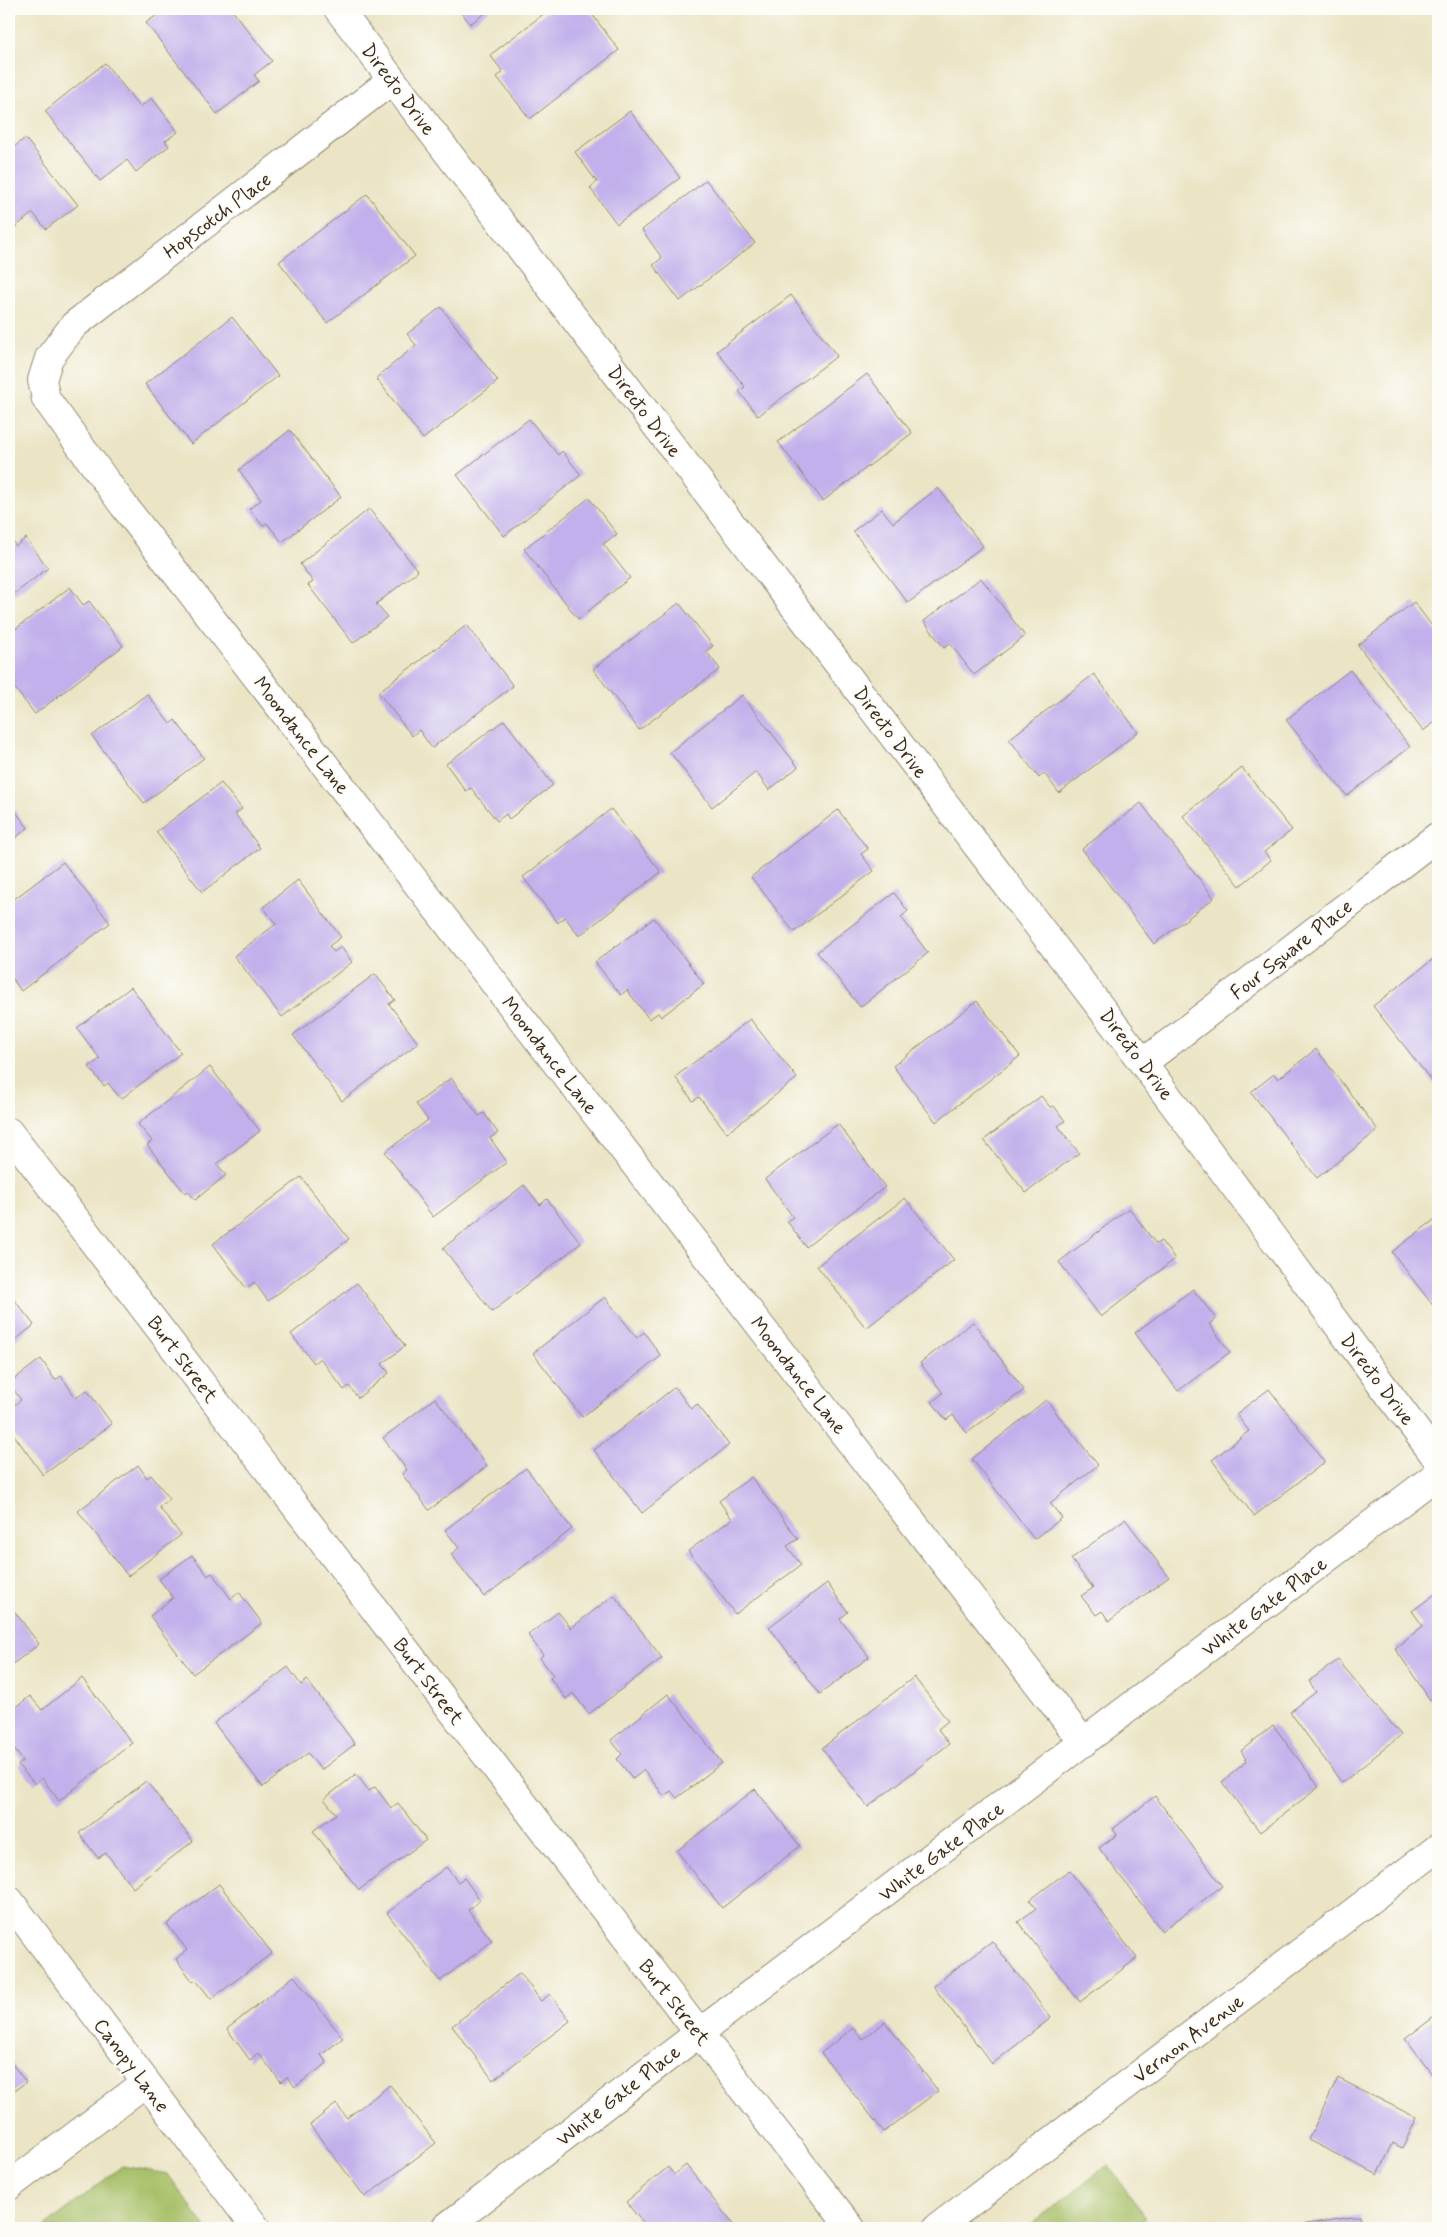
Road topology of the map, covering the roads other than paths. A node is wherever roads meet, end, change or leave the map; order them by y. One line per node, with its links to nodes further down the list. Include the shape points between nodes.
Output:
1 (338, 9): 2 (street, Directo Drive)
2 (392, 80): 3 (street, Hopscotch Place, via 74,325); 5 (street, Directo Drive)
3 (49, 358): 9 (street, Moondance Lane, via 42,380 46,399 73,438)
4 (1438, 836): 5 (street, Four Square Place)
5 (1144, 1063): 7 (street, Directo Drive)
6 (9, 1132): 12 (street, Burt Street)
7 (1438, 1460)
8 (1438, 1474): 9 (street, White Gate Place)
9 (1084, 1743): 12 (street, White Gate Place)
10 (1438, 1848): 18 (street, Vernon Avenue)
11 (9, 1900): 13 (street, Canopy Lane)
12 (699, 2033): 16 (street, White Gate Place); 17 (street, Burt Street)
13 (145, 2083): 14 (street); 15 (street, Canopy Lane)
14 (9, 2186)
15 (256, 2228)
16 (445, 2228)
17 (851, 2228)
18 (937, 2228)

